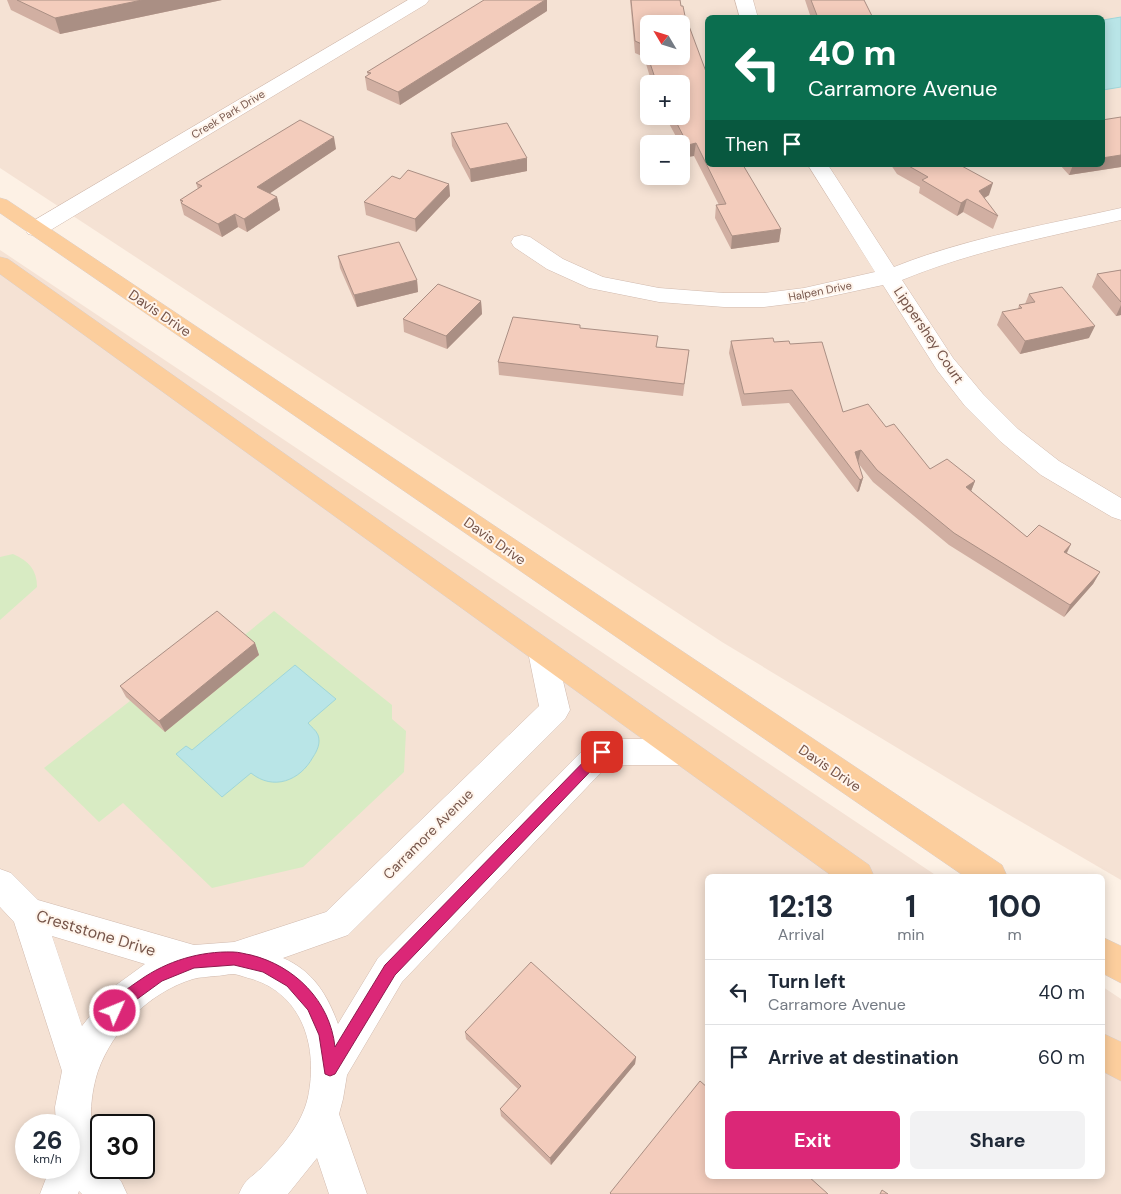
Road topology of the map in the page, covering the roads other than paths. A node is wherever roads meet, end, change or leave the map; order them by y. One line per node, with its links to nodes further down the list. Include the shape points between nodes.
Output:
1 (420, 0): 7 (street, Creek Park Drive)
2 (744, 0): 3 (street)
3 (748, 15)
4 (819, 167): 10 (street, Lippershey Court)
5 (0, 204): 7 (main road, Davis Drive)
6 (1121, 214): 10 (street, Halpen Drive, via 998,242 926,262)
7 (36, 229): 15 (main road, Davis Drive)
8 (522, 242): 10 (street, Halpen Drive, via 555,264 597,283 659,295 764,300 804,295)
9 (0, 264): 12 (main road)
10 (891, 276): 11 (street, Lippershey Court, via 945,364 974,400 1050,468)
11 (1121, 510)
12 (542, 652): 13 (main road); 19 (street, Carramore Avenue, via 555,710 336,924)
13 (683, 752): 14 (main road); 24 (street, Carramore Avenue, via 602,752 390,970)
14 (855, 874)
15 (988, 874)
16 (0, 884): 17 (street, Creststone Drive)
17 (28, 912): 20 (street, Creststone Drive); 25 (street, Creststone Drive)
18 (1105, 956): 21 (main road)
19 (234, 958): 20 (street, Carramore Avenue); 24 (street, Carramore Avenue, via 266,966 292,981 313,1005 326,1035)
20 (194, 962): 25 (street, Carramore Avenue, via 157,976 124,1000 97,1033)
21 (1121, 966)
22 (1105, 1052): 23 (main road)
23 (1121, 1063)
24 (330, 1069): 27 (street, Carramore Avenue)
25 (80, 1071): 26 (street, Carramore Avenue)
26 (73, 1114)
27 (321, 1115): 32 (street, Carramore Avenue, via 300,1155); 33 (street)
28 (80, 1166): 31 (street, Carramore Avenue)
29 (65, 1179): 30 (street, Carramore Avenue)
30 (60, 1194)
31 (108, 1194)
32 (258, 1194)
33 (348, 1194)

